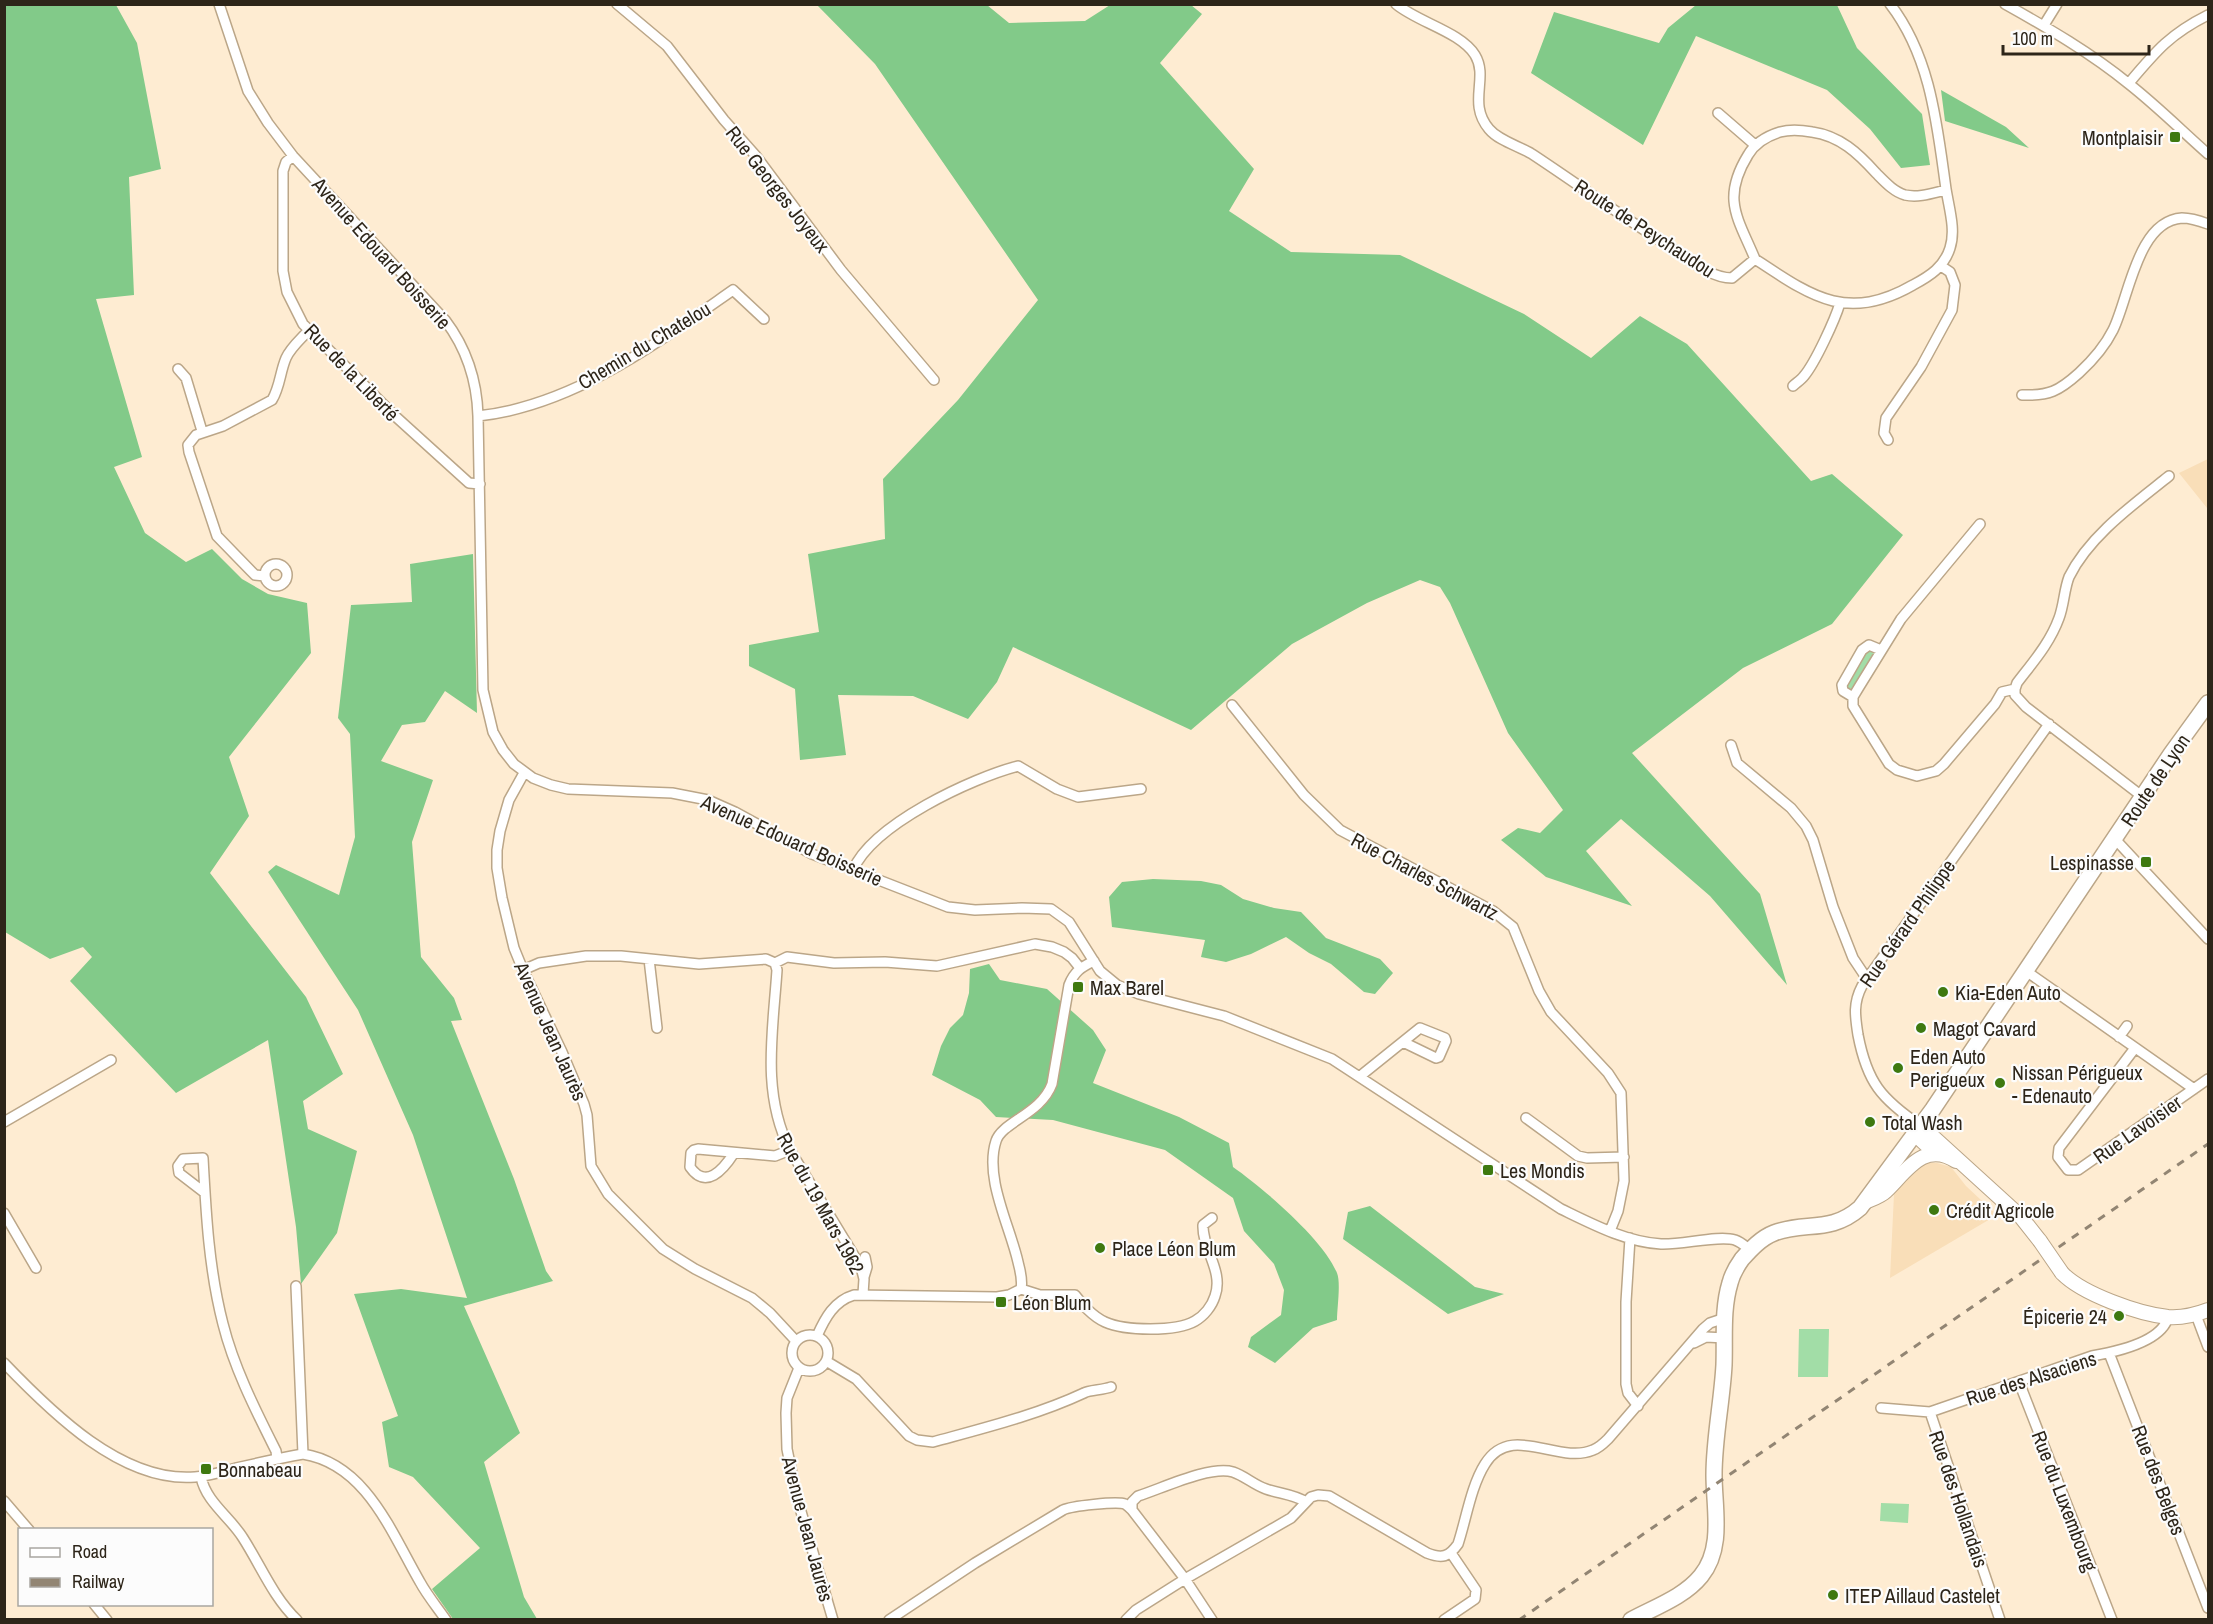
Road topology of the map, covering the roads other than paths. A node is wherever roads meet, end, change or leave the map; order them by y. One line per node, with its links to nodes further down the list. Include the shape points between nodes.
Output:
1 (219, 4): 13 (street, Avenue Edouard Boisserie, via 248,91)
2 (617, 4): 22 (street, Rue Georges Joyeux, via 667,46 841,270)
3 (1396, 4): 16 (street, Route de Peychaudou, via 1460,41 1474,54 1479,67 1478,107 1493,133 1717,276 1732,278)
4 (1890, 4): 14 (street, via 1911,38 1927,78)
5 (2005, 4): 8 (street)
6 (2056, 4): 8 (street)
7 (2207, 19): 9 (street, via 2166,40)
8 (2044, 25): 9 (street)
9 (2129, 84): 12 (street)
10 (1718, 113): 11 (street)
11 (1755, 145): 14 (street, via 1788,130 1818,133 1848,146 1894,190 1919,196); 16 (street, via 1738,174 1733,199)
12 (2208, 154)
13 (293, 156): 20 (street, Rue de la Liberté, via 284,171 283,271 287,292); 25 (street, Avenue Edouard Boisserie, via 451,328 473,374)
14 (1946, 190): 17 (street, via 1953,238)
15 (2208, 224): 24 (street, via 2181,218 2155,231 2135,268 2112,332 2098,353 2053,393)
16 (1755, 259): 18 (street, via 1821,298)
17 (1941, 266): 18 (street, via 1886,298 1859,304); 27 (street, via 1950,272 1955,285 1952,310 1921,367 1886,418 1884,433)
18 (1840, 303): 23 (street, via 1809,368)
19 (764, 319): 25 (street, Chemin du Chatelou, via 733,290 596,378 524,408)
20 (308, 331): 26 (street, via 285,359 272,400 223,426); 29 (street, Rue de la Liberté, via 430,449 469,483)
21 (178, 369): 26 (street, via 186,378)
22 (934, 380)
23 (1793, 386)
24 (2022, 395)
25 (478, 416): 29 (street, Avenue Edouard Boisserie)
26 (202, 431): 31 (street, via 191,440 189,452 217,536 255,575)
27 (1888, 440)
28 (2169, 476): 33 (street, via 2123,513 2086,552 2069,578 2047,644)
29 (480, 484): 39 (street, Avenue Edouard Boisserie, via 483,690 493,732)
30 (1980, 524): 32 (street, via 1901,619)
31 (265, 576)
32 (1881, 651): 34 (street); 34 (street, via 1869,645 1862,650 1842,685 1843,691)
33 (2015, 689): 34 (street, via 2002,692 1944,764 1936,771 1917,776 1889,764 1855,712); 37 (street, via 2014,695)
34 (1853, 697)
35 (2208, 703): 41 (main road, Route de Lyon)
36 (1232, 705): 67 (street, Rue Charles Schwartz, via 1304,795 1340,831 1510,923 1551,1012 1608,1073 1621,1093)
37 (2049, 724): 41 (street); 51 (street, Rue Gérard Philippe)
38 (1731, 745): 51 (street, via 1737,764 1791,808 1806,826 1853,958)
39 (524, 773): 43 (street, Avenue Edouard Boisserie, via 568,789 672,793 708,800 812,854); 49 (street, Avenue Jean Jaurès, via 509,800 497,850 502,898)
40 (1141, 789): 43 (street, via 1078,797 1018,766 998,771 955,790 881,836)
41 (2143, 797): 42 (main road, Route de Lyon)
42 (2115, 839): 44 (street); 50 (main road, Route de Lyon)
43 (854, 870): 46 (street, Avenue Edouard Boisserie, via 956,908 1051,909 1069,922)
44 (2208, 939)
45 (649, 959): 47 (street, via 699,964 766,959); 49 (street, via 586,956 539,963); 53 (street)
46 (1094, 961): 48 (street); 58 (street, Avenue Edouard Boisserie, via 1109,980 1126,990 1224,1016 1332,1059)
47 (775, 963): 48 (street, via 788,957 834,963 937,966 1035,944 1064,952); 64 (street, Rue du 19 Mars 1962, via 771,1082 777,1118)
48 (1080, 968): 80 (street, via 1069,986 1050,1091 1040,1105 1000,1133 994,1149 997,1191 1014,1244)
49 (523, 970): 87 (street, Avenue Jean Jaurès, via 584,1104 591,1166 600,1183 663,1249 752,1298)
50 (2026, 971): 54 (street); 63 (main road, Route de Lyon)
51 (1867, 979): 63 (street, Rue Gérard Philippe, via 1856,997 1855,1016 1867,1071 1880,1092)
52 (2127, 1026): 54 (street)
53 (657, 1028)
54 (2119, 1037): 56 (street)
55 (1403, 1041): 58 (street)
56 (2135, 1048): 60 (street); 60 (street, Rue Lavoisier, via 2059,1148 2058,1157 2064,1166 2078,1170)
57 (111, 1060): 62 (street)
58 (1360, 1077): 73 (street, Avenue Edouard Boisserie, via 1561,1209)
59 (2208, 1078): 60 (street, Rue Lavoisier)
60 (2193, 1089)
61 (1526, 1118): 67 (street, via 1578,1156)
62 (4, 1122)
63 (1921, 1126): 66 (main road, via 1922,1140); 68 (main road); 70 (main road, Route de Lyon)
64 (790, 1150): 65 (street, via 775,1156); 78 (street, Rue du 19 Mars 1962, via 861,1267)
65 (734, 1153): 65 (street, via 694,1150 690,1167 697,1175 711,1177)
66 (1936, 1154): 68 (main road, via 1953,1159); 70 (main road, via 1915,1161 1883,1193)
67 (1624, 1157): 73 (street, Rue Charles Schwartz, via 1624,1181)
68 (1974, 1175): 83 (main road, bridge, via 2021,1217 2075,1285)
69 (205, 1193): 100 (street, via 210,1260 223,1324)
70 (1865, 1202): 75 (main road, Route de Lyon, via 1844,1220 1775,1233)
71 (4, 1213): 77 (street)
72 (1212, 1218): 80 (street, via 1202,1231 1214,1264 1216,1294 1204,1314 1191,1323 1167,1328 1130,1328 1095,1317 1075,1294 1040,1295)
73 (1610, 1231): 74 (street, Avenue Edouard Boisserie)
74 (1630, 1238): 75 (street, Avenue Edouard Boisserie, via 1660,1244 1734,1239); 96 (street, via 1626,1383)
75 (1750, 1250): 84 (main road, via 1730,1281)
76 (865, 1257): 78 (street)
77 (36, 1268)
78 (864, 1279): 81 (street, Rue du 19 Mars 1962)
79 (296, 1286): 99 (street)
80 (1021, 1289): 81 (street, via 997,1297)
81 (863, 1294): 85 (street, via 839,1302)
82 (2202, 1313): 83 (main road); 89 (street)
83 (2168, 1317): 90 (street, Rue des Alsaciens, via 2157,1335)
84 (1725, 1318): 86 (main road); 88 (street, via 1710,1323)
85 (817, 1336): 87 (street, via 807,1335); 91 (street, via 827,1347)
86 (1725, 1338): 88 (street, via 1706,1337); 118 (main road, via 1714,1473 1716,1528 1710,1562 1691,1587)
87 (796, 1341): 93 (street, via 792,1357)
88 (1689, 1346): 96 (street)
89 (2208, 1347)
90 (2109, 1353): 94 (street, Rue des Alsaciens); 109 (street, Rue des Belges)
91 (826, 1361): 93 (street, via 811,1371); 95 (street, via 856,1379 909,1436 933,1442 1063,1403 1086,1391)
92 (4, 1363): 101 (street, via 37,1398 113,1457 167,1476)
93 (799, 1368): 113 (street, Avenue Jean Jaurès, via 787,1398 787,1449 797,1498)
94 (2019, 1382): 98 (street, Rue des Alsaciens); 120 (street, Rue du Luxembourg)
95 (1111, 1387)
96 (1638, 1406): 106 (street, via 1593,1450 1572,1454 1521,1444 1490,1456 1480,1472 1458,1544)
97 (1881, 1408): 98 (street, Rue des Alsaciens)
98 (1930, 1412): 119 (street, Rue des Hollandais)
99 (303, 1454): 100 (street); 112 (street, via 342,1468 370,1497 420,1584)
100 (277, 1458): 101 (street)
101 (201, 1477): 111 (street, via 203,1488 242,1536 282,1606)
102 (4, 1502): 105 (street)
103 (1306, 1502): 104 (street, via 1224,1471 1206,1473 1138,1496 1132,1502); 106 (street, via 1318,1495 1329,1496 1427,1553 1441,1557); 107 (street, via 1291,1518)
104 (1132, 1510): 107 (street); 114 (street, via 1116,1503 1070,1506)
105 (27, 1528)
106 (1451, 1553): 117 (street, via 1476,1594 1475,1599)
107 (1185, 1579): 115 (street); 116 (street)
108 (95, 1606): 110 (street)
109 (2208, 1608)
110 (107, 1620)
111 (297, 1620)
112 (446, 1620)
113 (833, 1620)
114 (889, 1620)
115 (1126, 1620)
116 (1212, 1620)
117 (1444, 1620)
118 (1632, 1620)
119 (2000, 1620)
120 (2112, 1620)

